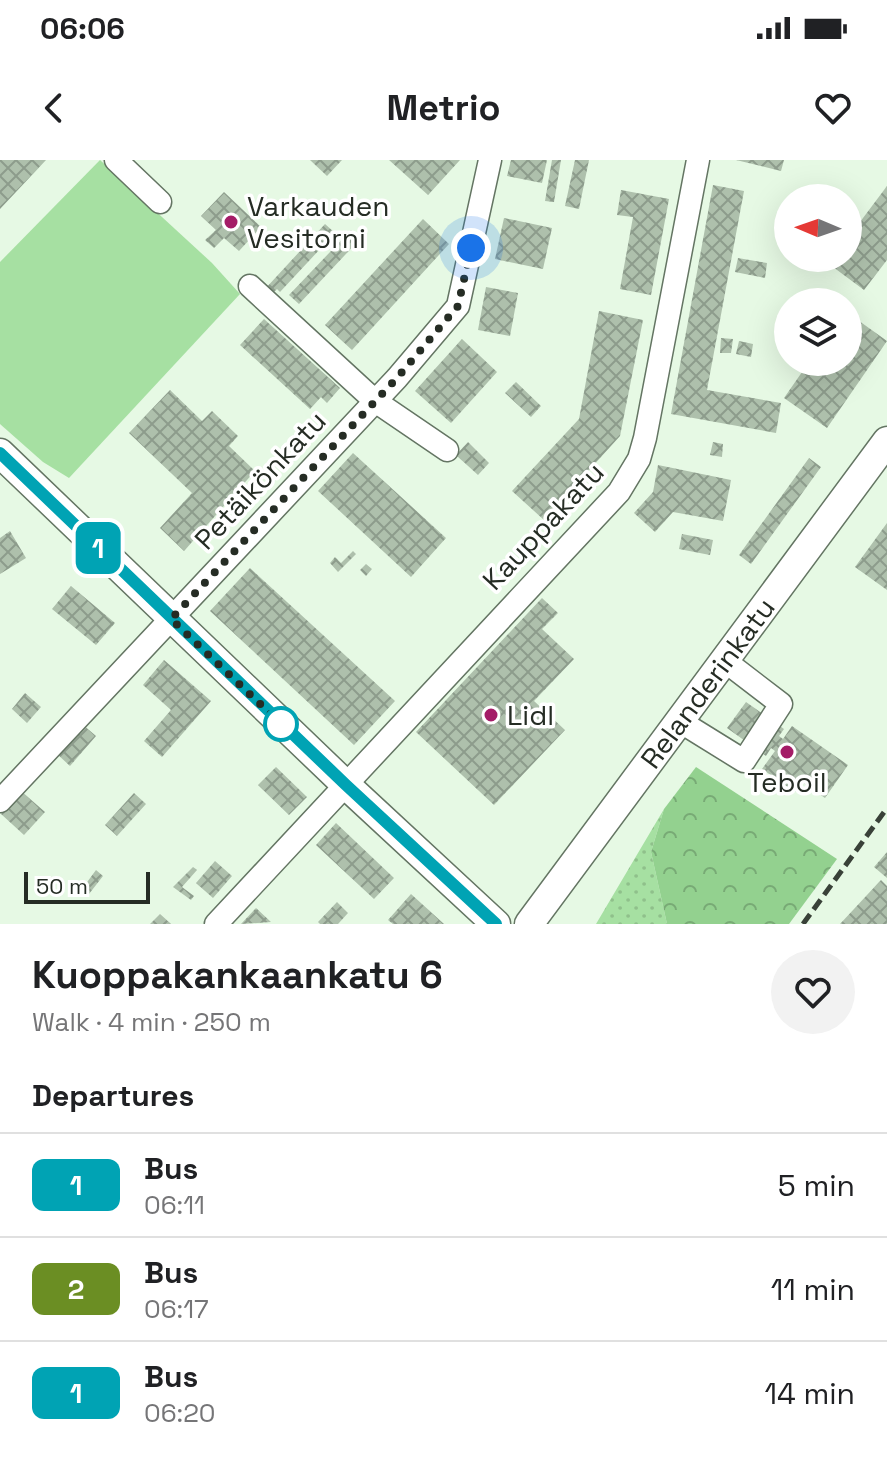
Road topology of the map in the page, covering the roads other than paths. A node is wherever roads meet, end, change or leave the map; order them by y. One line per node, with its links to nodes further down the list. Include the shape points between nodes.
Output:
1 (116, 160): 4 (street)
2 (490, 160): 6 (street, Petäikönkatu, via 458,306)
3 (698, 160): 13 (street, Kauppakatu, via 645,438 632,474)
4 (160, 202)
5 (250, 286): 6 (street)
6 (375, 401): 8 (street); 10 (street, Petäikönkatu)
7 (887, 441): 11 (main road, Relanderinkatu)
8 (447, 450)
9 (0, 453): 10 (main road)
10 (171, 619): 13 (main road); 14 (street, Petäikönkatu)
11 (725, 661): 12 (main road, Relanderinkatu); 12 (street, via 781,704 744,761)
12 (681, 722): 17 (main road, Relanderinkatu)
13 (346, 785): 15 (street, Kauppakatu); 16 (main road)
14 (0, 801)
15 (216, 924)
16 (496, 924)
17 (529, 924)

